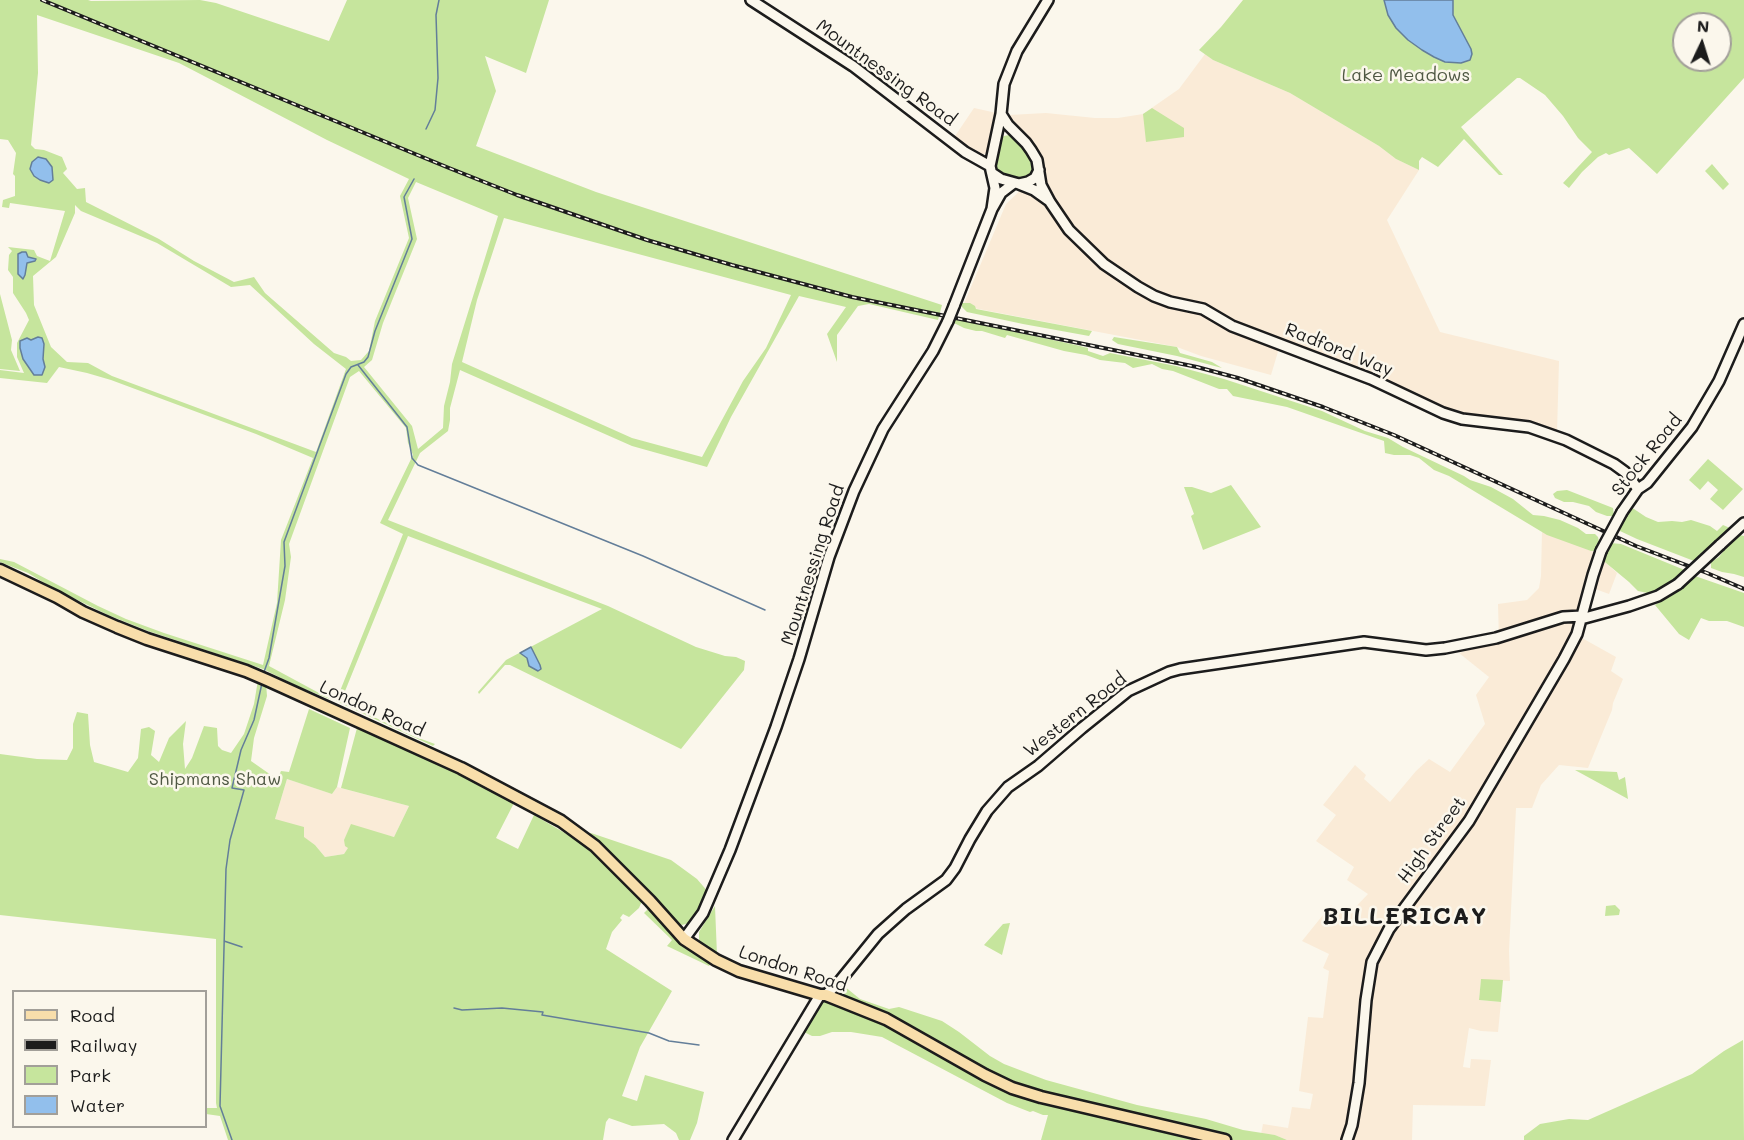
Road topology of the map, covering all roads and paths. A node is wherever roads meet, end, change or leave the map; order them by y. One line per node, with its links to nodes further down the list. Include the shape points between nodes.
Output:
1 (751, 0): 7 (street, Mountnessing Road, via 853,66)
2 (1048, 0): 3 (street, Mountnessing Road, via 1012,62 1004,84)
3 (1001, 114): 4 (street); 5 (street, Mountnessing Road)
4 (1016, 132): 5 (street); 9 (street, via 1033,153)
5 (996, 141): 6 (street, Mountnessing Road)
6 (993, 151): 7 (street); 8 (street, Mountnessing Road)
7 (970, 155): 8 (street, Mountnessing Road)
8 (991, 170): 10 (street, Mountnessing Road, via 1001,179); 12 (street, Mountnessing Road)
9 (1039, 170): 10 (street, Mountnessing Road, via 1035,178); 11 (street, Radford Way)
10 (1017, 184): 11 (street, Radford Way); 12 (street, Mountnessing Road, via 1001,193)
11 (1050, 202): 14 (street, Radford Way, via 1069,230 1104,264 1154,296 1203,309 1232,326 1371,379 1443,413 1529,427 1566,440 1614,464)
12 (992, 209): 19 (street, Mountnessing Road, bridge, via 948,321 883,429 854,491 829,557 780,716 730,850 703,913)
13 (1744, 324): 14 (street, Stock Road, via 1719,381 1692,427)
14 (1638, 489): 17 (street, Stock Road, bridge, via 1601,552)
15 (1744, 523): 18 (street, Western Road, bridge, via 1678,584 1658,596)
16 (0, 570): 19 (main road, London Road, via 117,627 263,678 461,768 561,821 594,846)
17 (1593, 575): 18 (street, High Street)
18 (1581, 617): 20 (street, Western Road, via 1563,617 1496,638 1445,648 1426,650 1364,642 1180,669 1128,691 1008,787 987,811 945,880 878,934 839,982); 23 (street, High Street, via 1564,659 1469,821 1426,877 1372,962 1360,1075)
19 (684, 939): 20 (main road, London Road, via 739,971)
20 (823, 995): 21 (street, Western Road); 22 (main road, London Road, via 886,1019 1012,1088)
21 (733, 1140)
22 (1225, 1140)
23 (1347, 1140)

